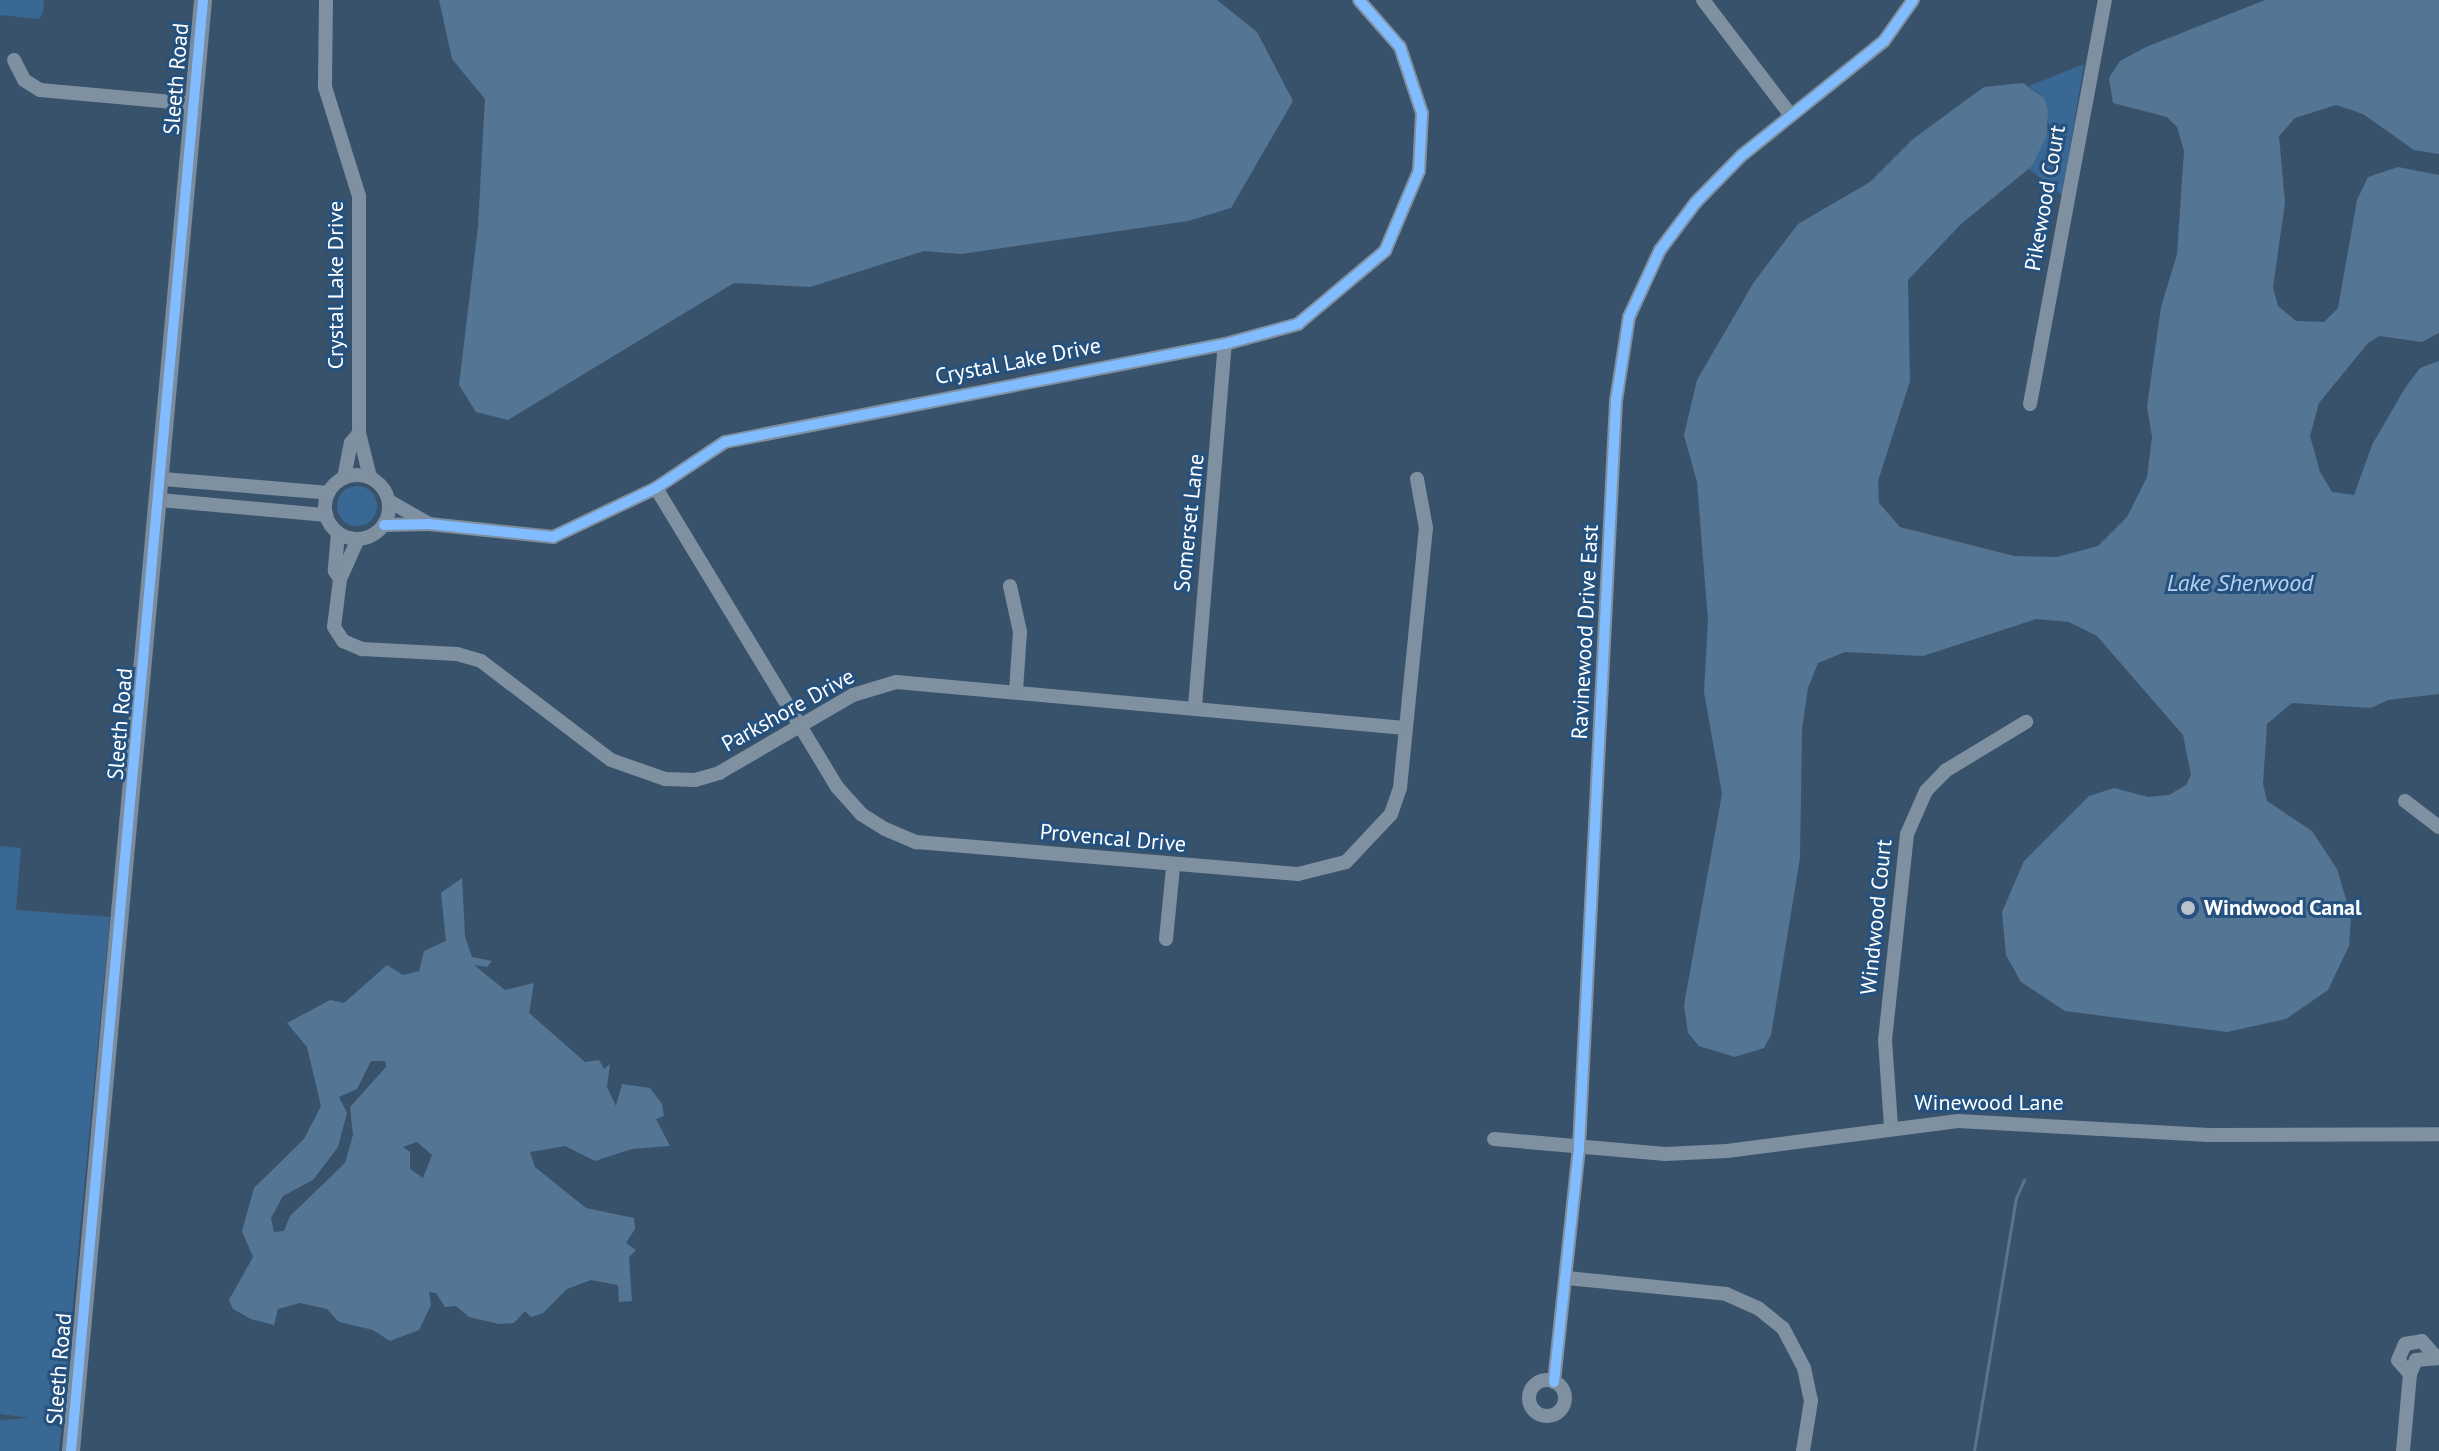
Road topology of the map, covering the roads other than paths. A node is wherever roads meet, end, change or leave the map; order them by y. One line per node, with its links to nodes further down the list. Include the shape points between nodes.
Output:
1 (203, 0): 8 (street, Sleeth Road)
2 (326, 0): 12 (street, Crystal Lake Drive, via 325,87 359,196)
3 (1359, 0): 10 (street, Crystal Lake Drive, via 1400,47 1422,113 1419,171 1385,251 1298,324)
4 (1703, 0): 9 (street)
5 (1913, 0): 9 (street, Ravinewood Drive East, via 1884,41)
6 (2105, 0): 11 (street, Pikewood Court)
7 (14, 60): 8 (street, via 24,80 40,90)
8 (194, 104): 15 (street, Sleeth Road)
9 (1790, 114): 40 (street, Ravinewood Drive East, via 1741,156 1667,239 1641,287 1620,351)
10 (1225, 344): 17 (street, Crystal Lake Drive, via 756,434 725,442); 29 (street, Somerset Lane)
11 (2030, 404)
12 (359, 433): 13 (street, Crystal Lake Drive); 14 (street, Crystal Lake Drive, via 351,443)
13 (370, 477): 14 (street); 20 (street, Crystal Lake Drive)
14 (344, 478): 18 (street)
15 (163, 479): 18 (street); 19 (street, Sleeth Road)
16 (1417, 479): 32 (street, Provencal Drive, via 1426,528)
17 (656, 488): 22 (street, Crystal Lake Drive, via 553,537); 31 (street, Provencal Drive)
18 (328, 493): 21 (street)
19 (160, 500): 21 (street); 44 (street, Sleeth Road)
20 (389, 501): 22 (street, Crystal Lake Drive); 23 (street)
21 (326, 515): 24 (street)
22 (429, 524): 23 (street, Crystal Lake Drive)
23 (384, 525): 25 (street, Crystal Lake Drive)
24 (338, 533): 25 (street); 26 (street, Parkshore Drive, via 335,571)
25 (358, 539): 26 (street, Parkshore Drive)
26 (340, 579): 31 (street, Parkshore Drive, via 334,627 343,641 362,649 457,654 481,661 611,760 645,775 695,780 719,773)
27 (1010, 586): 28 (street, via 1020,632)
28 (1016, 690): 29 (street, Parkshore Drive); 31 (street, Parkshore Drive, via 896,682 853,695)
29 (1195, 706): 32 (street, Parkshore Drive)
30 (2026, 722): 37 (street, Windwood Court, via 1945,771 1926,791 1907,834 1885,1040)
31 (800, 725): 35 (street, Provencal Drive, via 837,787 861,814 900,838)
32 (1405, 728): 35 (street, Provencal Drive, via 1400,788 1391,814 1346,862 1298,874)
33 (2405, 801): 34 (street)
34 (2439, 827)
35 (1173, 867): 36 (street)
36 (1166, 939)
37 (1891, 1126): 38 (street, Winewood Lane, via 1958,1121 2209,1135); 40 (street, Winewood Lane, via 1727,1151 1665,1154)
38 (2439, 1134)
39 (1494, 1139): 40 (street, Winewood Lane)
40 (1579, 1147): 41 (street, Ravinewood Drive East)
41 (1567, 1278): 43 (street, Ravinewood Drive East); 45 (street, via 1726,1294 1758,1308 1783,1328 1804,1368 1811,1401)
42 (2438, 1358): 46 (street, via 2422,1341 2405,1344 2398,1360 2410,1374)
43 (1554, 1382)
44 (71, 1451)
45 (1803, 1451)
46 (2403, 1451)

